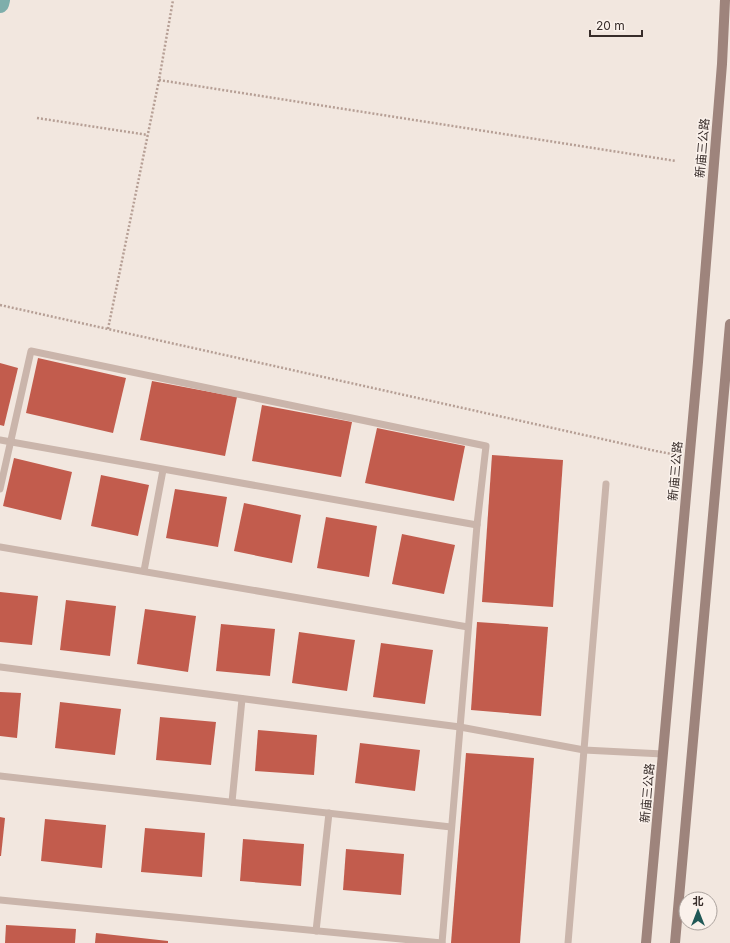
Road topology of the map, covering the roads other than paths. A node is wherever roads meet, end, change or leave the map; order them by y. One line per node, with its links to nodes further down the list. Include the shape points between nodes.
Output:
1 (725, 0): 16 (main road, 新庙三公路, via 722,64)
2 (730, 324): 26 (main road)
3 (0, 440): 4 (lane)
4 (11, 443): 5 (lane); 7 (lane); 8 (lane, via 31,351 486,446)
5 (163, 470): 8 (lane); 10 (lane)
6 (606, 484): 15 (lane)
7 (0, 488)
8 (477, 525): 11 (lane)
9 (0, 547): 10 (lane)
10 (144, 571): 11 (lane)
11 (468, 627): 14 (lane)
12 (0, 667): 13 (lane)
13 (242, 699): 14 (lane); 18 (lane)
14 (460, 727): 15 (lane); 20 (lane)
15 (584, 750): 16 (lane); 24 (lane)
16 (663, 754): 25 (main road, 新庙三公路)
17 (0, 776): 18 (lane)
18 (232, 802): 19 (lane)
19 (329, 813): 20 (lane); 22 (lane)
20 (451, 827): 23 (lane)
21 (0, 900): 22 (lane)
22 (316, 931): 23 (lane)
23 (442, 943)
24 (568, 943)
25 (646, 943)
26 (675, 943)

